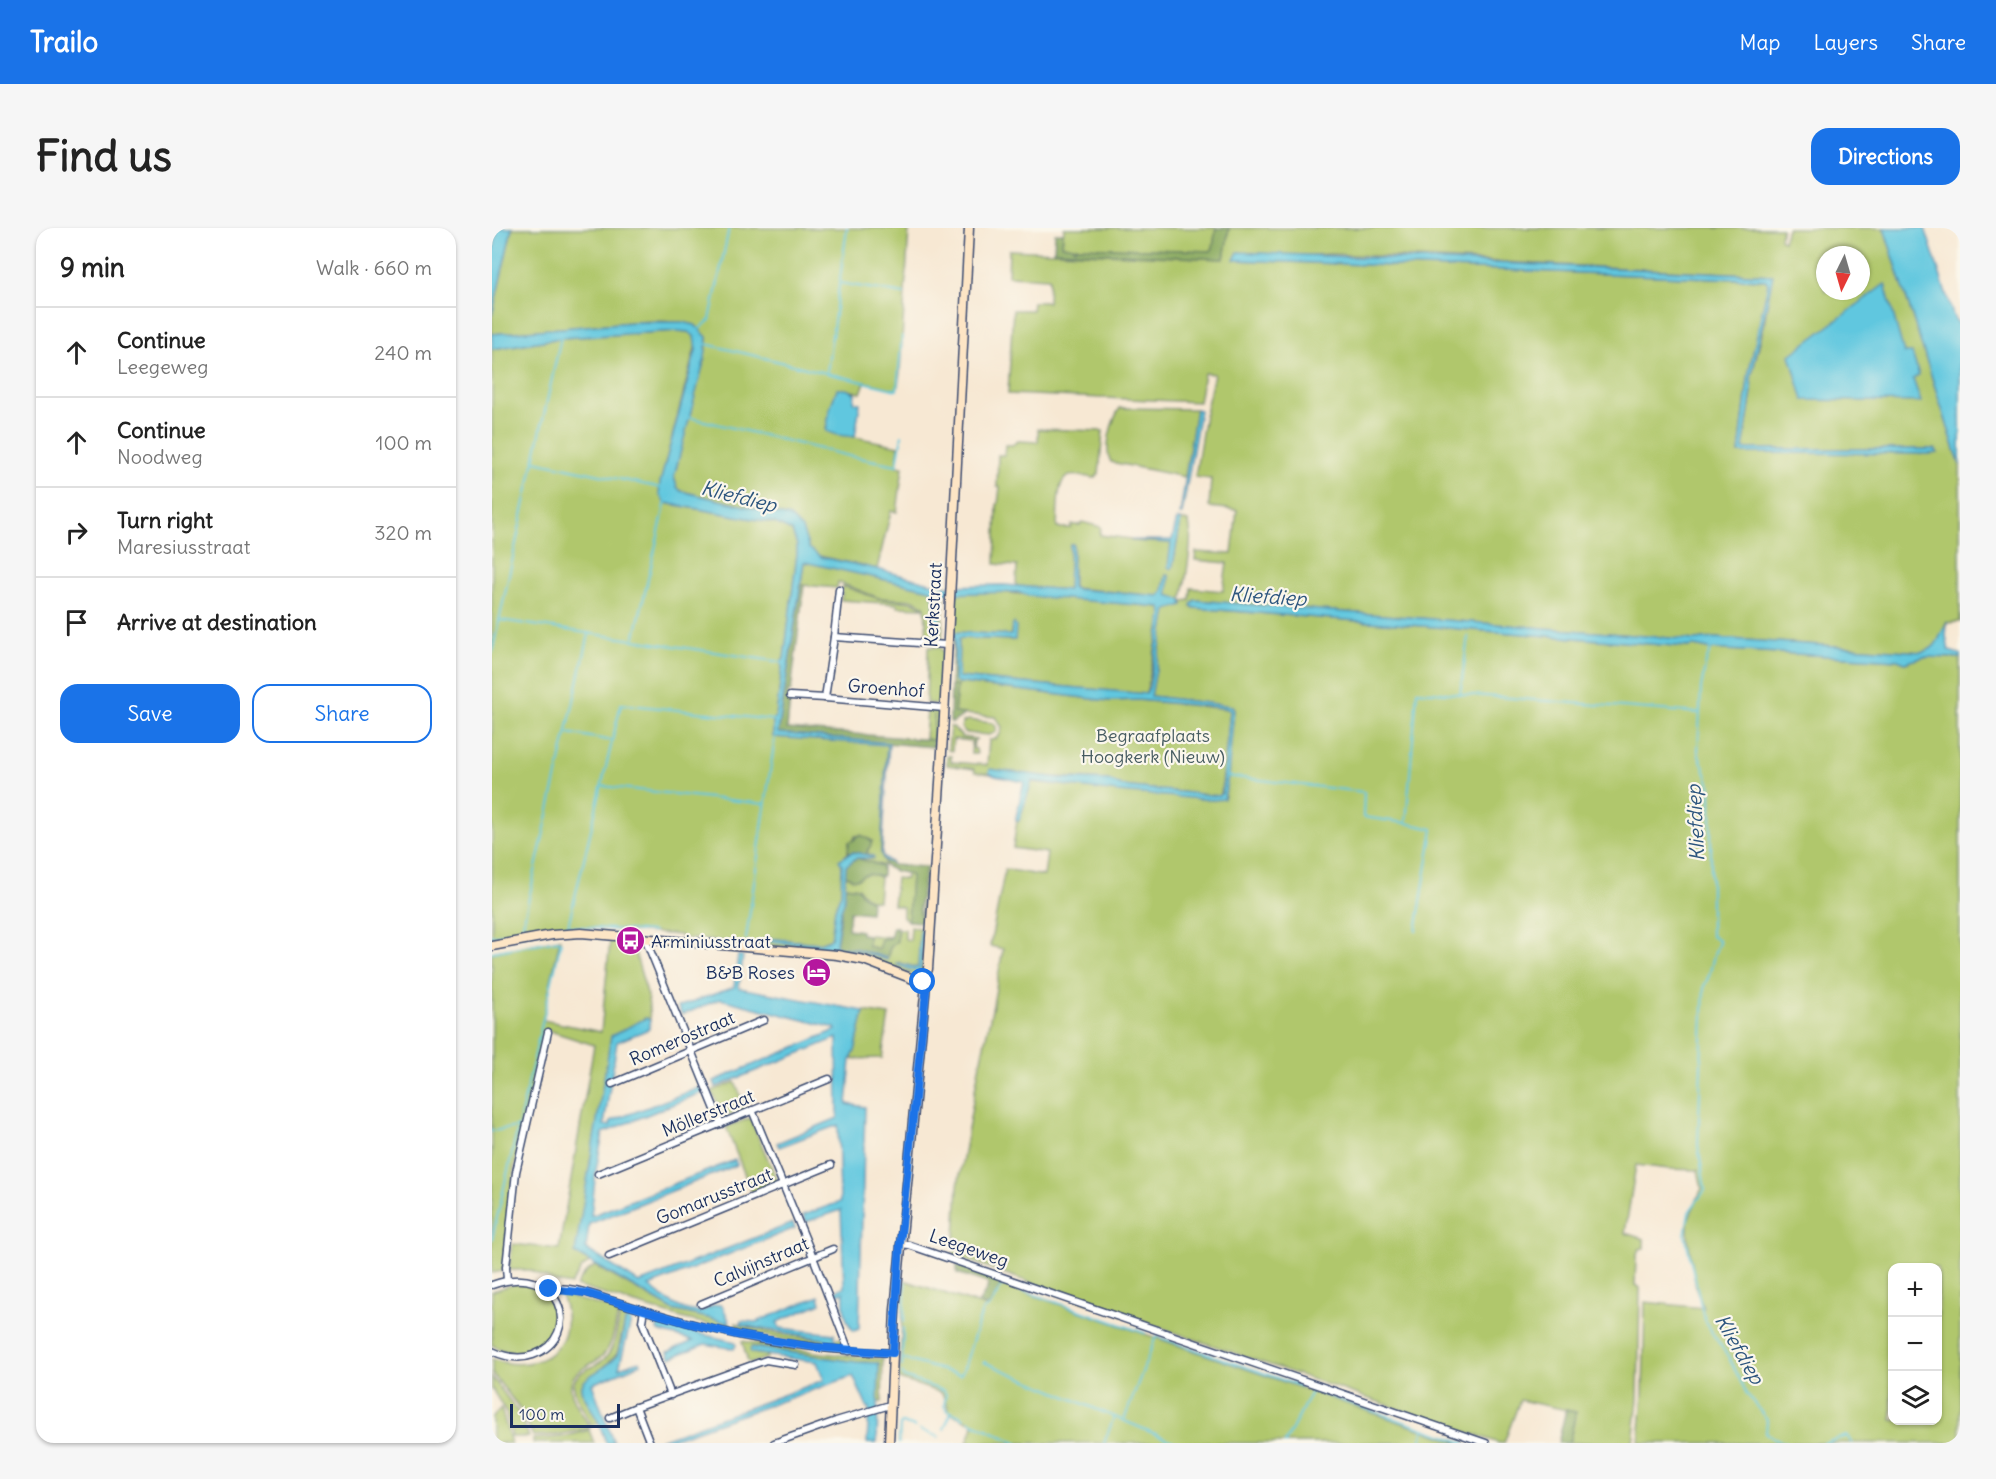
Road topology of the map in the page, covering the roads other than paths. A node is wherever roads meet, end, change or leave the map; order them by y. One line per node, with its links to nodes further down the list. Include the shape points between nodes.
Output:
1 (969, 228): 4 (main road, Kerkstraat)
2 (839, 589): 3 (street, Groenhof)
3 (834, 637): 4 (street); 6 (street, Groenhof)
4 (947, 645): 7 (main road, Kerkstraat)
5 (790, 696): 6 (street, Groenhof)
6 (825, 698): 7 (street, Groenhof)
7 (944, 708): 10 (main road, Kerkstraat, via 928,969)
8 (645, 938): 9 (main road, via 571,933); 10 (main road, via 849,956); 13 (street)
9 (492, 946)
10 (923, 982): 21 (main road, Leegeweg, via 926,992)
11 (764, 1020): 13 (street, Romerostraat)
12 (548, 1032): 25 (street, via 516,1172)
13 (691, 1051): 15 (street, Romerostraat); 17 (street)
14 (829, 1079): 16 (street, Möllerstraat)
15 (612, 1084)
16 (752, 1110): 17 (street, Möllerstraat); 20 (street)
17 (721, 1124): 19 (street, Möllerstraat)
18 (831, 1165): 20 (street, Gomarusstraat)
19 (598, 1174)
20 (782, 1185): 23 (street, Gomarusstraat); 24 (street)
21 (900, 1244): 32 (main road); 41 (street, Leegeweg)
22 (833, 1249): 24 (street, Calvijnstraat)
23 (609, 1256)
24 (813, 1257): 28 (street, Calvijnstraat); 31 (street)
25 (507, 1280): 26 (street); 27 (street, via 528,1280)
26 (492, 1285)
27 (549, 1289): 29 (street, via 586,1293); 30 (street, via 560,1314 552,1343 540,1352 522,1357)
28 (701, 1304)
29 (644, 1310): 31 (street, via 738,1335); 34 (street, via 642,1321)
30 (492, 1351)
31 (849, 1351): 32 (street)
32 (893, 1353): 35 (main road)
33 (796, 1365): 34 (street, via 766,1360)
34 (670, 1395): 36 (street)
35 (887, 1406): 39 (street); 40 (main road)
36 (636, 1407): 37 (street); 38 (street)
37 (610, 1418)
38 (651, 1443)
39 (774, 1443)
40 (889, 1443)
41 (1486, 1443)

